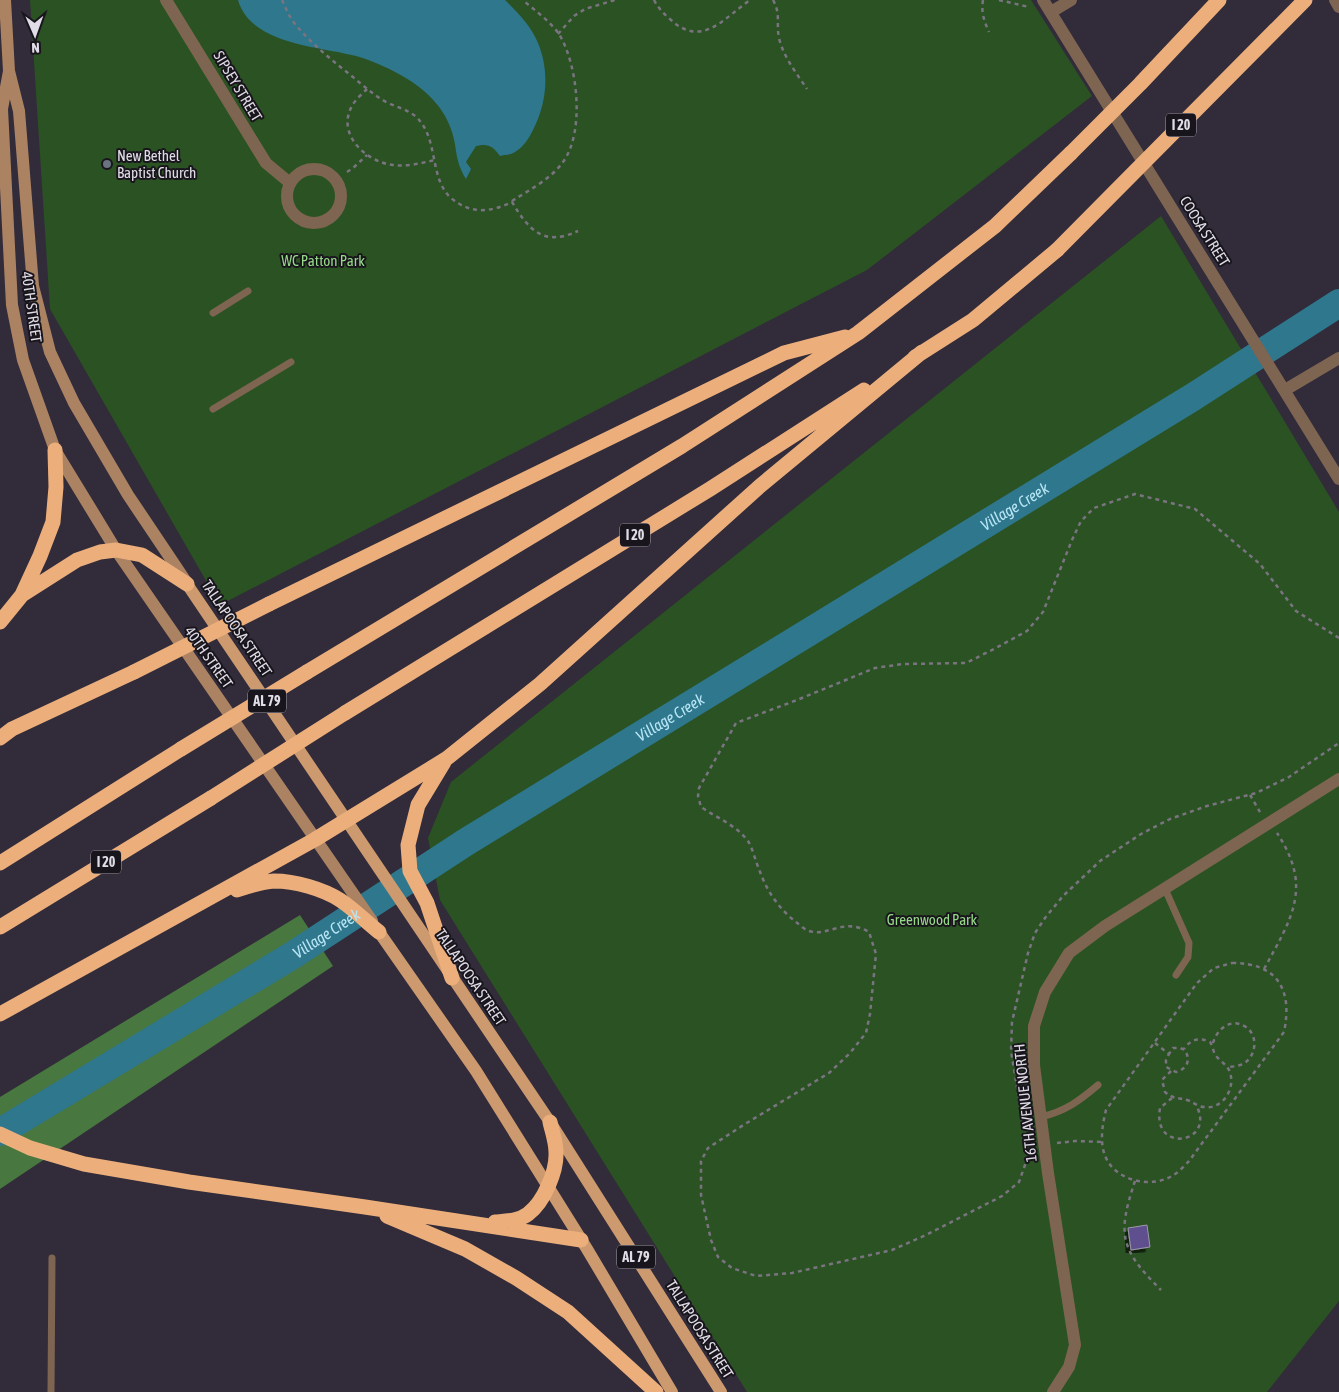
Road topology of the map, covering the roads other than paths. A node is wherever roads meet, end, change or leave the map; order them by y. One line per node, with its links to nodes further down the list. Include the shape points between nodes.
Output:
1 (5, 0): 10 (street)
2 (166, 0): 11 (street, SIPSEY STREET, via 266,163)
3 (1043, 0): 9 (street, COOSA STREET)
4 (1071, 0): 9 (street)
5 (1219, 0): 14 (highway, bridge, via 1140,84 995,226)
6 (1305, 0): 15 (highway, I 20, bridge, via 1057,250 973,320)
7 (1334, 0): 8 (street)
8 (1339, 7)
9 (1051, 12): 18 (street, COOSA STREET)
10 (9, 71): 20 (street, 40TH STREET / AL 79, via 2,109 12,304 23,360); 23 (street, 40TH STREET / AL 79, via 19,111 33,286 50,352 74,403 128,495)
11 (290, 183): 11 (street, via 287,191 289,206 306,222 322,222 339,206 341,191 334,177 327,172 313,168 306,170)
12 (248, 292): 13 (lane)
13 (213, 313)
14 (858, 333): 26 (highway, bridge, via 784,353 12,729); 31 (highway, bridge, via 682,446 181,748)
15 (922, 352): 27 (highway, via 760,486 540,684); 35 (highway, I 20, bridge, via 710,489)
16 (1339, 358): 18 (street)
17 (292, 362): 19 (lane)
18 (1281, 385): 21 (street, COOSA STREET)
19 (213, 409)
20 (54, 450): 22 (street, 40TH STREET / AL 79); 24 (highway, via 56,487 53,522)
21 (1339, 479)
22 (116, 550): 23 (highway, via 142,555); 24 (highway, via 77,560); 30 (street, 40TH STREET / AL 79)
23 (188, 584): 29 (main road, TALLAPOOSA STREET / AL 79)
24 (22, 595): 25 (highway)
25 (0, 622)
26 (0, 738)
27 (446, 759): 29 (highway); 38 (highway, via 418,805 408,845 410,871 427,904)
28 (1339, 779): 32 (street, 16TH AVENUE NORTH)
29 (347, 819): 30 (highway); 38 (main road, TALLAPOOSA STREET / AL 79)
30 (314, 840): 33 (street, AL 79); 34 (highway)
31 (0, 863)
32 (1165, 888): 37 (lane, via 1189,943 1188,957); 41 (street, 16TH AVENUE NORTH, via 1069,953 1044,992 1034,1026 1034,1065)
33 (345, 895): 34 (highway, via 274,881 252,885); 36 (highway)
34 (176, 916): 39 (highway)
35 (0, 926)
36 (379, 932): 44 (main road, AL 79, via 476,1071)
37 (1176, 976)
38 (452, 978): 42 (main road, TALLAPOOSA STREET / AL 79)
39 (0, 1014)
40 (1098, 1085): 41 (lane, via 1079,1102)
41 (1041, 1117): 53 (street, 16TH AVENUE NORTH, via 1075,1345 1069,1367)
42 (550, 1122): 44 (highway, via 556,1152 554,1174); 52 (main road, TALLAPOOSA STREET / AL 79)
43 (0, 1134): 45 (highway, via 30,1148 84,1164)
44 (547, 1186): 46 (highway, via 540,1201 528,1214 512,1220); 47 (main road, AL 79)
45 (365, 1207): 46 (highway); 50 (highway, via 465,1249 516,1278 568,1312)
46 (474, 1224): 47 (highway)
47 (581, 1240): 51 (main road, AL 79)
48 (52, 1258): 49 (lane)
49 (51, 1392)
50 (656, 1392)
51 (672, 1392)
52 (721, 1392)
53 (1053, 1392)

